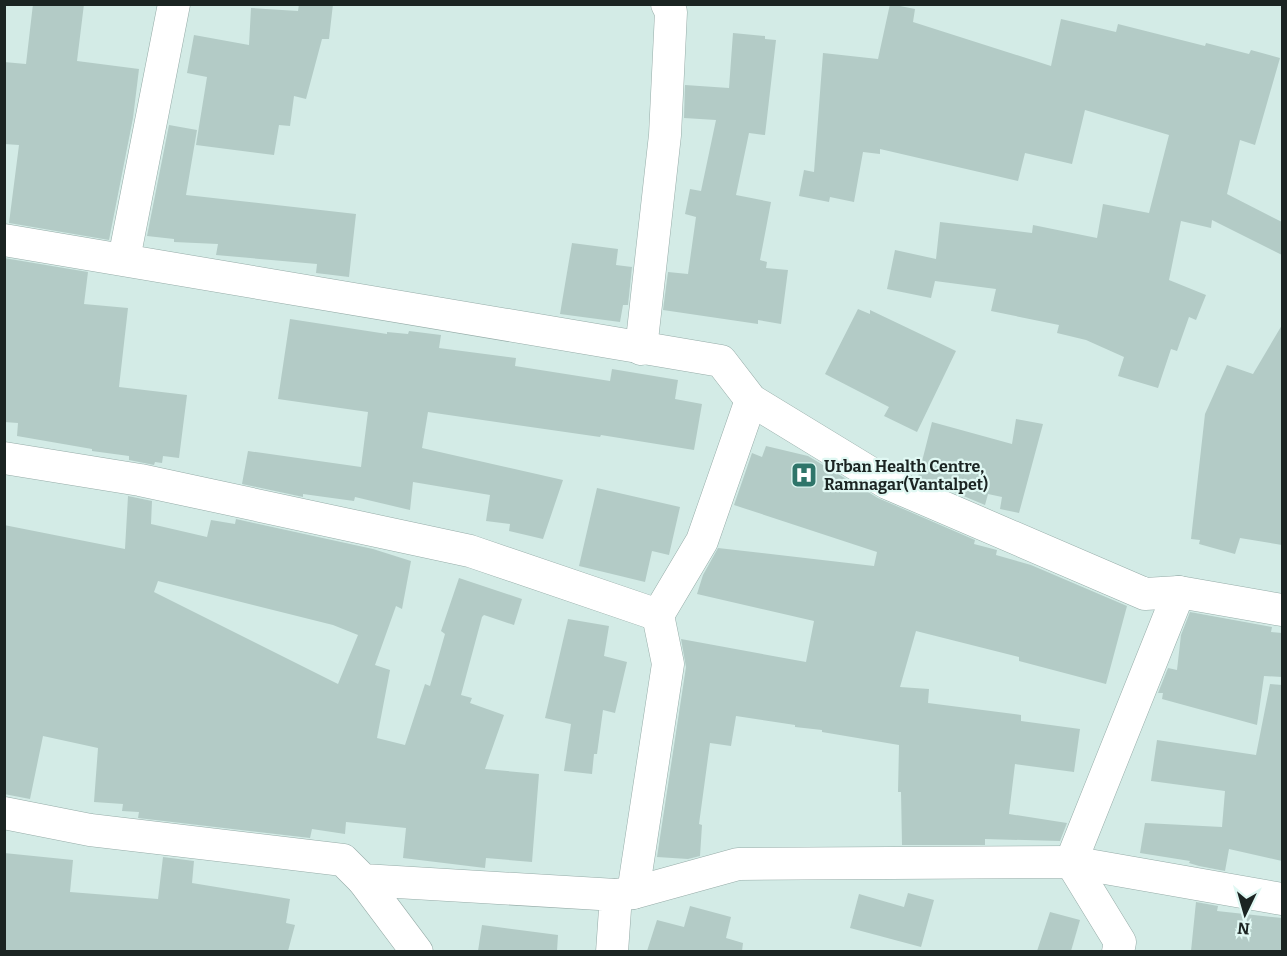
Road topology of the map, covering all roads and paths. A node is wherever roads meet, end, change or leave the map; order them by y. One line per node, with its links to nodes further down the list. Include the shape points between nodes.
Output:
1 (174, 4): 4 (street)
2 (667, 4): 5 (street, via 671,12 665,135)
3 (4, 240): 4 (street)
4 (124, 259): 5 (street)
5 (641, 349): 6 (street, via 721,362)
6 (751, 400): 8 (street, via 887,483 1145,594); 10 (street, via 702,541)
7 (4, 458): 10 (street, via 140,480 470,551)
8 (1179, 592): 9 (street); 12 (street)
9 (1282, 610)
10 (657, 615): 14 (street, via 668,664)
11 (4, 813): 13 (street, via 90,830 343,860)
12 (1071, 861): 14 (street, via 738,864); 15 (street); 18 (street, via 1120,942)
13 (363, 880): 14 (street); 16 (street)
14 (624, 894): 17 (street)
15 (1282, 899)
16 (417, 951)
17 (612, 951)
18 (1118, 951)

